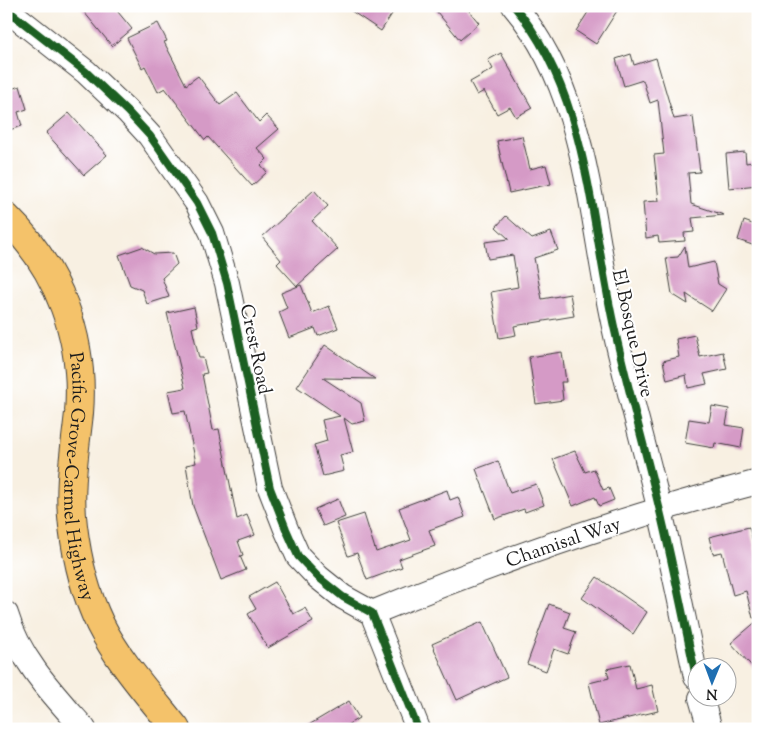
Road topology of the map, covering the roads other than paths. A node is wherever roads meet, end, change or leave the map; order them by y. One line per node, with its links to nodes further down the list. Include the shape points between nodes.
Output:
1 (514, 6): 5 (street, El Bosque Drive, via 543,46 561,84 583,158 615,330)
2 (6, 9): 6 (street, Crest Road, via 86,72 128,112 150,136 197,203 212,233 227,283 270,488 286,529 298,556 318,577 343,597)
3 (6, 218): 11 (main road, Pacific Grove-Carmel Highway, via 26,238 48,270 63,302 74,338 80,394 71,508 76,546 90,598 116,650)
4 (758, 482): 5 (street, Chamisal Way)
5 (659, 508): 6 (street, Chamisal Way, via 452,580); 8 (street, El Bosque Drive)
6 (372, 613): 12 (street)
7 (6, 614): 10 (street, via 26,657)
8 (692, 658)
9 (704, 708): 13 (street)
10 (84, 729)
11 (176, 729)
12 (418, 729)
13 (710, 729)

